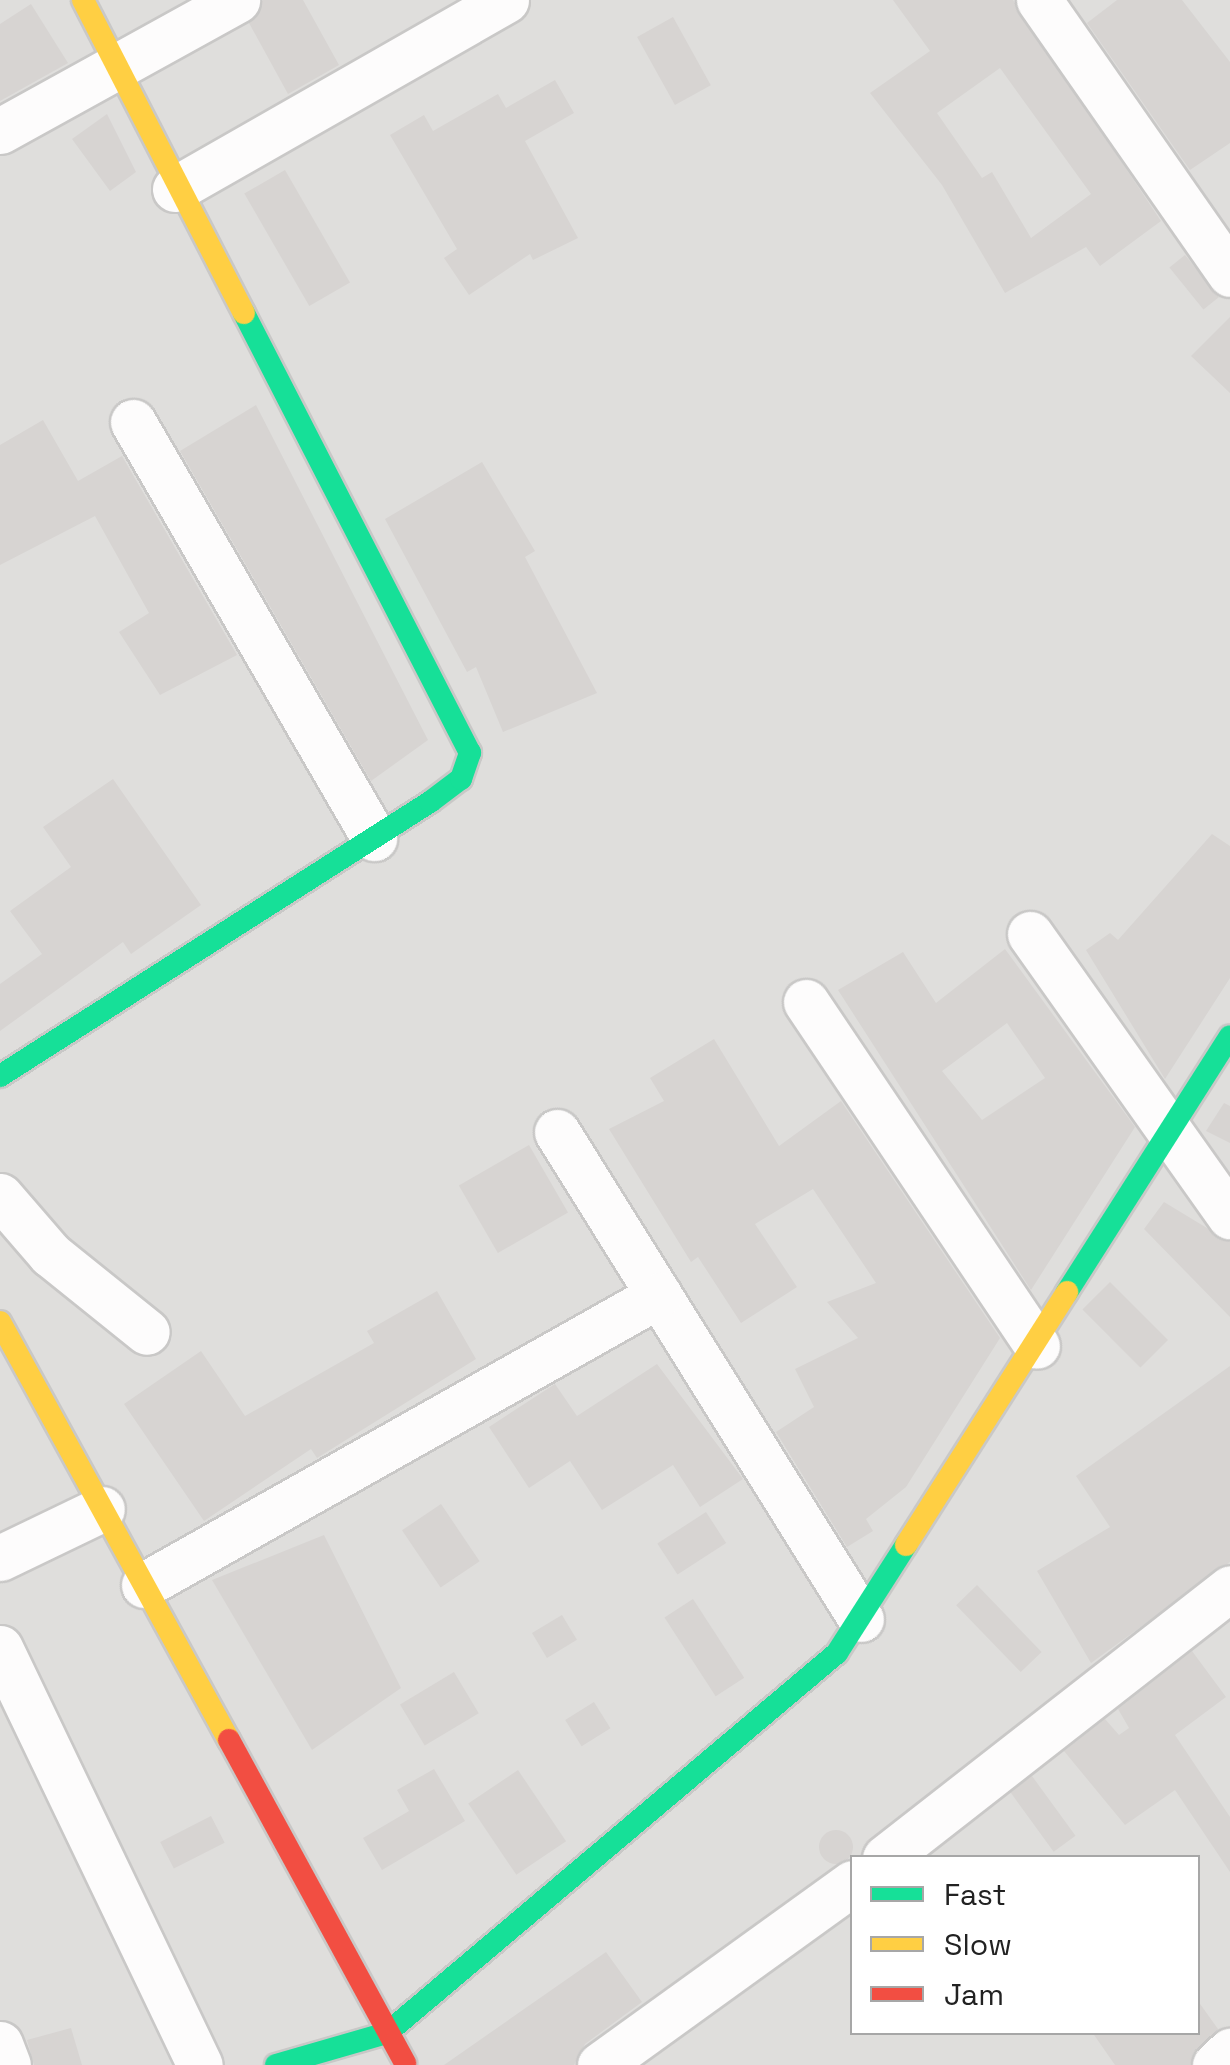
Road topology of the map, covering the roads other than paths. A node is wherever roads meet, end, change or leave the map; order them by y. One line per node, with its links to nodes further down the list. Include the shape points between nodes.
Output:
1 (83, 0): 5 (street)
2 (236, 0): 5 (street)
3 (506, 0): 7 (street)
4 (1039, 0): 8 (street)
5 (115, 66): 6 (street); 7 (street)
6 (0, 131)
7 (175, 189): 10 (street, via 461,724 470,753 460,779)
8 (1230, 274)
9 (133, 422): 10 (street)
10 (374, 838): 14 (street)
11 (1030, 934): 15 (street)
12 (806, 1002): 22 (street)
13 (1230, 1036): 15 (street)
14 (0, 1076)
15 (1170, 1127): 18 (street); 22 (street)
16 (557, 1132): 19 (street)
17 (0, 1196): 21 (street, via 50,1254)
18 (1230, 1216)
19 (659, 1295): 25 (street); 27 (street)
20 (0, 1322): 23 (street)
21 (148, 1332)
22 (1037, 1346): 27 (street)
23 (102, 1509): 24 (street); 25 (street)
24 (0, 1558)
25 (144, 1585): 31 (street)
26 (1230, 1588): 29 (street)
27 (861, 1619): 31 (street, via 838,1653)
28 (0, 1648): 35 (street)
29 (890, 1855)
30 (850, 1884): 38 (street)
31 (387, 2034): 36 (street); 37 (street)
32 (0, 2044): 34 (street)
33 (1230, 2051): 39 (street)
34 (8, 2065)
35 (200, 2065)
36 (276, 2065)
37 (406, 2065)
38 (600, 2065)
39 (1215, 2065)

